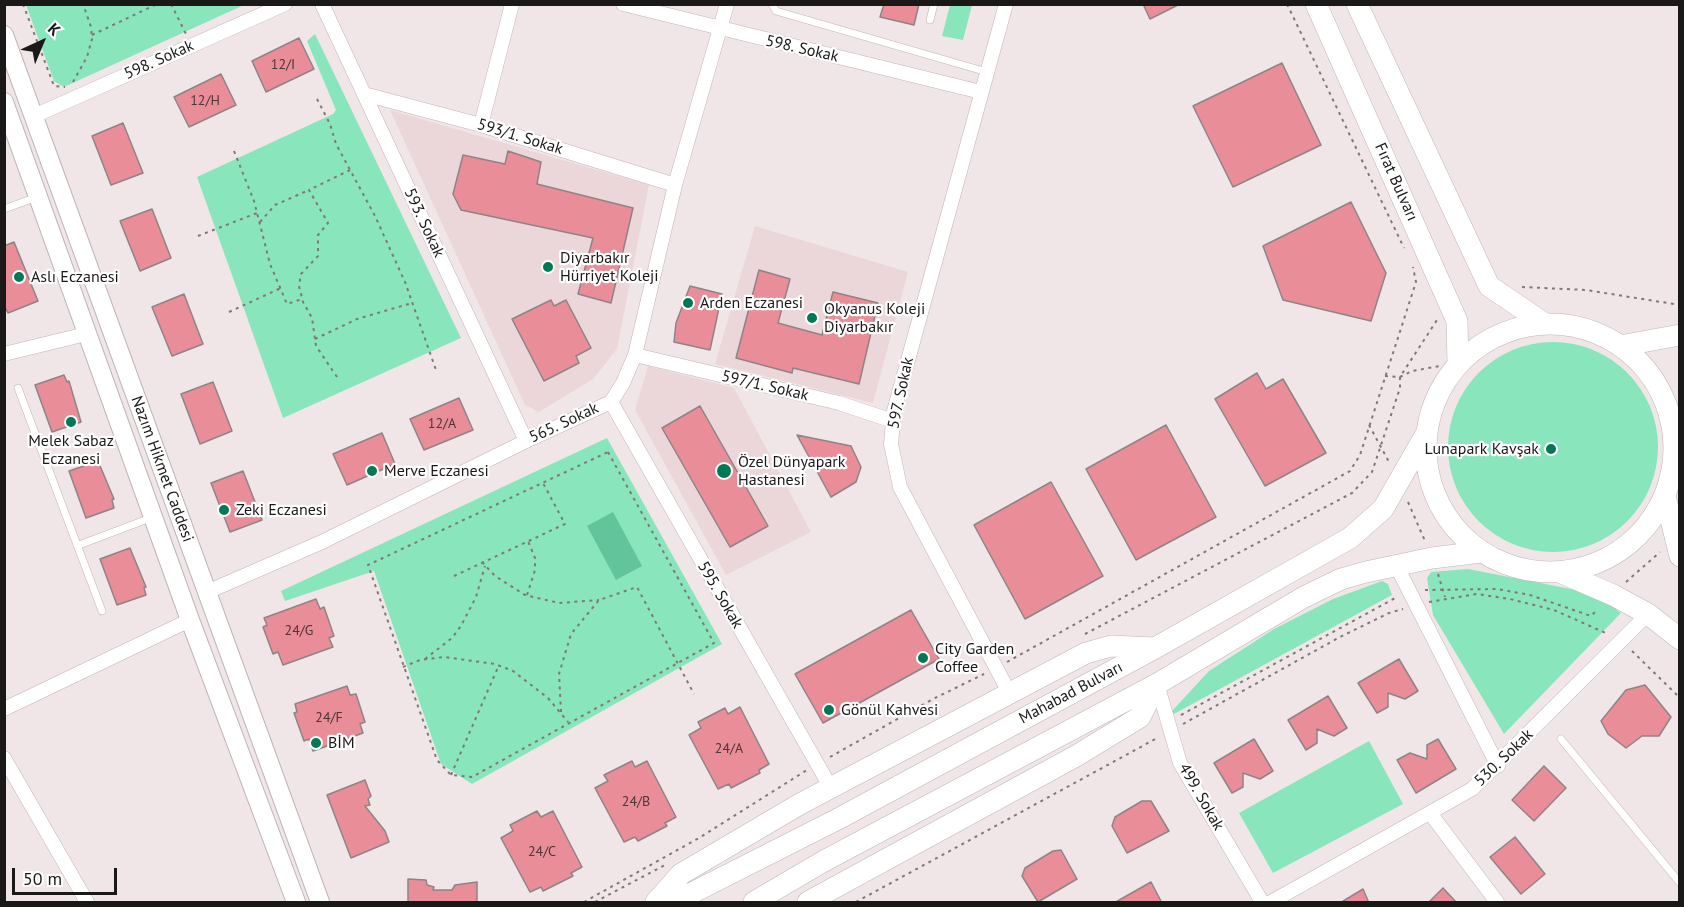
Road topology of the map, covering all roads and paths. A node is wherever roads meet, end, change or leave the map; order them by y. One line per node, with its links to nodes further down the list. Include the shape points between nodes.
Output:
1 (22, 4): 22 (path)
2 (83, 4): 20 (path)
3 (157, 4): 20 (path)
4 (171, 4): 19 (path)
5 (285, 4): 28 (street, 598. Sokak)
6 (322, 4): 25 (street, 593. Sokak)
7 (512, 4): 29 (street)
8 (623, 4): 17 (street, 598. Sokak)
9 (727, 4): 17 (street, 565. Sokak)
10 (772, 4): 21 (lane, via 776,11)
11 (934, 4): 16 (lane)
12 (1006, 4): 21 (street, 597. Sokak)
13 (1287, 4): 39 (path)
14 (1316, 4): 44 (main road, Fırat Bulvarı)
15 (1357, 4): 48 (main road, via 1489,286)
16 (930, 20)
17 (721, 30): 24 (street, 598. Sokak); 32 (street, 565. Sokak)
18 (4, 34): 28 (main road, Nazım Hikmet Caddesi)
19 (186, 34)
20 (92, 36): 23 (path, via 87,57)
21 (987, 72): 24 (street, 597. Sokak)
22 (54, 86)
23 (70, 87)
24 (981, 92): 62 (street, 597. Sokak)
25 (364, 94): 29 (street, 593/1. Sokak); 65 (street, 593. Sokak)
26 (317, 99): 31 (path)
27 (4, 102): 34 (main road, Nazım Hikmet Caddesi)
28 (34, 116): 84 (main road, Nazım Hikmet Caddesi)
29 (481, 125): 32 (street, 593/1. Sokak)
30 (234, 151): 36 (path)
31 (350, 170): 33 (path); 45 (path, via 375,216)
32 (675, 185): 54 (street, 565. Sokak)
33 (309, 190): 37 (path, via 275,205); 43 (path, via 328,223 318,235 318,256 302,274)
34 (39, 197): 35 (lane); 49 (main road, Nazım Hikmet Caddesi)
35 (4, 209)
36 (257, 213): 37 (path); 38 (path)
37 (260, 222): 42 (path, via 270,264)
38 (198, 236)
39 (1408, 256)
40 (1413, 267): 57 (path, via 1416,282)
41 (1521, 287): 46 (path, via 1586,290)
42 (281, 288): 43 (path, via 287,304); 47 (path)
43 (302, 299): 51 (path, via 310,311)
44 (1448, 302): 55 (main road, Fırat Bulvarı, via 1456,321); 59 (path)
45 (412, 303): 51 (path, via 357,319); 56 (path)
46 (1680, 305)
47 (229, 312)
48 (1545, 324): 52 (main road, via 1584,329); 55 (main road, via 1513,329 1493,338)
49 (86, 334): 53 (street); 71 (main road, Nazım Hikmet Caddesi)
50 (1680, 335): 52 (main road)
51 (315, 339): 58 (path)
52 (1620, 346): 67 (main road, via 1645,368 1663,396)
53 (4, 354)
54 (635, 355): 61 (street, 565. Sokak); 62 (street, 597/1. Sokak, via 839,403)
55 (1458, 364): 59 (path, via 1412,371); 64 (main road, via 1431,409)
56 (436, 370)
57 (1384, 376): 59 (path); 63 (path)
58 (337, 377)
59 (1400, 377): 66 (path)
60 (18, 388): 73 (lane)
61 (611, 402): 65 (street, 565. Sokak); 112 (street, 595. Sokak)
62 (893, 421): 101 (street, 597. Sokak, via 891,444 900,487)
63 (1369, 425): 66 (path); 101 (path, via 1360,455 1350,471)
64 (1426, 434): 68 (main road, Mahabad Bulvarı); 75 (main road, via 1426,468 1437,501 1455,530)
65 (526, 441): 84 (street, 565. Sokak, via 322,542)
66 (1382, 446): 68 (path); 93 (path, via 1372,472 1352,493)
67 (1677, 457): 70 (main road)
68 (1399, 481): 76 (path); 96 (main road, Mahabad Bulvarı, via 1383,508 1350,538)
69 (543, 483): 72 (path, via 565,524); 98 (path, via 608,452 714,643); 100 (path, via 368,565)
70 (1665, 496): 74 (main road); 80 (main road, via 1652,520 1613,557 1588,568)
71 (153, 517): 73 (lane); 92 (main road, Nazım Hikmet Caddesi)
72 (528, 541): 77 (path); 86 (path, via 535,570)
73 (79, 545): 90 (lane)
74 (1677, 547): 85 (path)
75 (1481, 552): 76 (main road, Mahabad Bulvarı); 80 (main road, via 1506,565 1533,572)
76 (1432, 558): 78 (main road, Mahabad Bulvarı); 82 (path)
77 (482, 562): 79 (path); 81 (path)
78 (1396, 565): 83 (street); 102 (main road, Mahabad Bulvarı, via 1341,579 1304,597)
79 (485, 566): 86 (path); 97 (path, via 476,597 461,626)
80 (1561, 573): 85 (main road)
81 (453, 576)
82 (1443, 589): 83 (path); 85 (path, via 1497,588 1576,608 1591,616); 87 (path)
83 (1409, 591): 89 (street); 109 (path)
84 (207, 592): 121 (main road, Nazım Hikmet Caddesi)
85 (1613, 594): 91 (main road)
86 (527, 596): 88 (path, via 559,603)
87 (1446, 598): 89 (path); 95 (path, via 1478,594 1543,607 1586,622)
88 (599, 600): 98 (path, via 637,587); 107 (path, via 571,634 560,674)
89 (1416, 605): 109 (path, via 1389,613 1340,637); 113 (street)
90 (102, 611)
91 (1648, 614): 94 (main road); 95 (street, 530. Sokak)
92 (190, 620): 106 (street); 120 (main road, Nazım Hikmet Caddesi)
93 (1079, 638)
94 (1680, 639)
95 (1621, 641): 105 (path); 113 (street, 530. Sokak)
96 (1155, 648): 104 (main road, via 1111,646 1086,653); 125 (main road, Mahabad Bulvarı)
97 (424, 660): 99 (path, via 468,658); 100 (path)
98 (677, 663): 103 (path); 108 (path)
99 (499, 665): 107 (path, via 532,685); 114 (path)
100 (403, 667): 114 (path, via 437,760)
101 (997, 668): 104 (street, 597. Sokak); 112 (path)
102 (1157, 684): 109 (street, 499. Sokak); 126 (main road, Mahabad Bulvarı); 127 (main road, via 1140,717)
103 (694, 693)
104 (1010, 694): 115 (main road)
105 (1680, 698)
106 (4, 709)
107 (561, 712): 108 (path)
108 (568, 723): 114 (path, via 472,777)
109 (1169, 726): 128 (path); 129 (street, 499. Sokak, via 1180,763)
110 (1562, 739): 118 (lane)
111 (4, 758): 119 (street)
112 (816, 764): 115 (street, 595. Sokak); 122 (path, via 699,838)
113 (1498, 766): 116 (street, 530. Sokak, via 1472,789)
114 (451, 775)
115 (831, 788): 124 (main road, via 681,874)
116 (1430, 813): 130 (street, 530. Sokak); 131 (street)
117 (672, 861): 123 (path)
118 (1680, 883)
119 (87, 903)
120 (296, 903)
121 (320, 903)
122 (584, 903)
123 (595, 903)
124 (656, 903)
125 (674, 903)
126 (754, 903)
127 (808, 903)
128 (856, 903)
129 (1262, 903)
130 (1271, 903)
131 (1497, 903)

